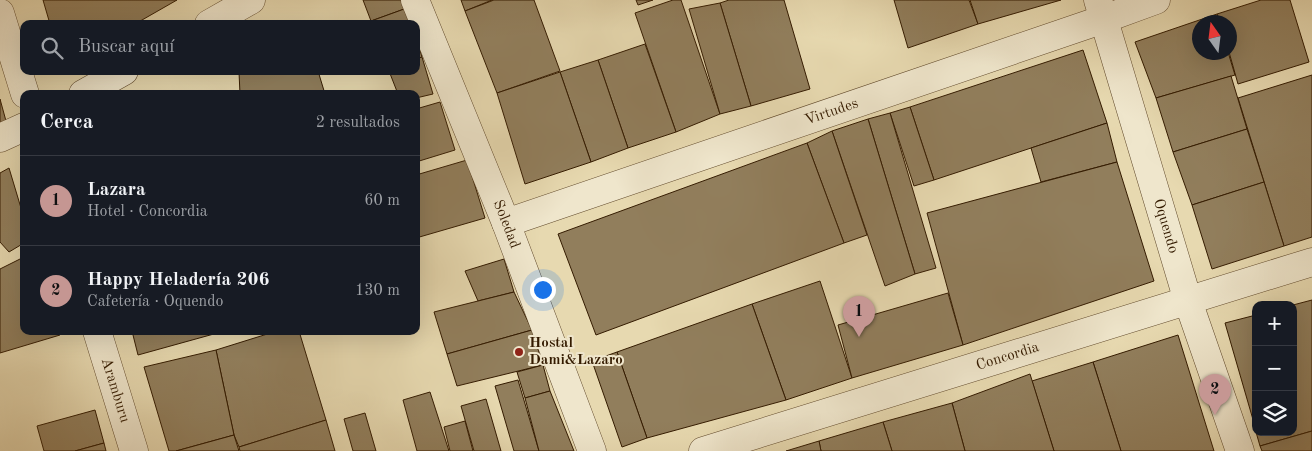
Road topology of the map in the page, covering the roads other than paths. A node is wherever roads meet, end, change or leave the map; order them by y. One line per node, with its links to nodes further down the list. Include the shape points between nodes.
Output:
1 (251, 0): 6 (street)
2 (415, 0): 12 (street, Soledad)
3 (1156, 0): 4 (street, Virtudes)
4 (1101, 9): 12 (street, Virtudes); 14 (street, Oquendo)
5 (0, 13): 8 (street)
6 (215, 20)
7 (117, 75): 9 (street)
8 (24, 90)
9 (90, 90)
10 (20, 129): 11 (street)
11 (0, 138)
12 (506, 223): 17 (street, Soledad)
13 (1312, 262): 14 (street, Concordia)
14 (1188, 301): 18 (street, Concordia); 19 (street, Oquendo)
15 (98, 335): 16 (street, Aramburu)
16 (134, 451)
17 (592, 451)
18 (703, 451)
19 (1240, 451)

